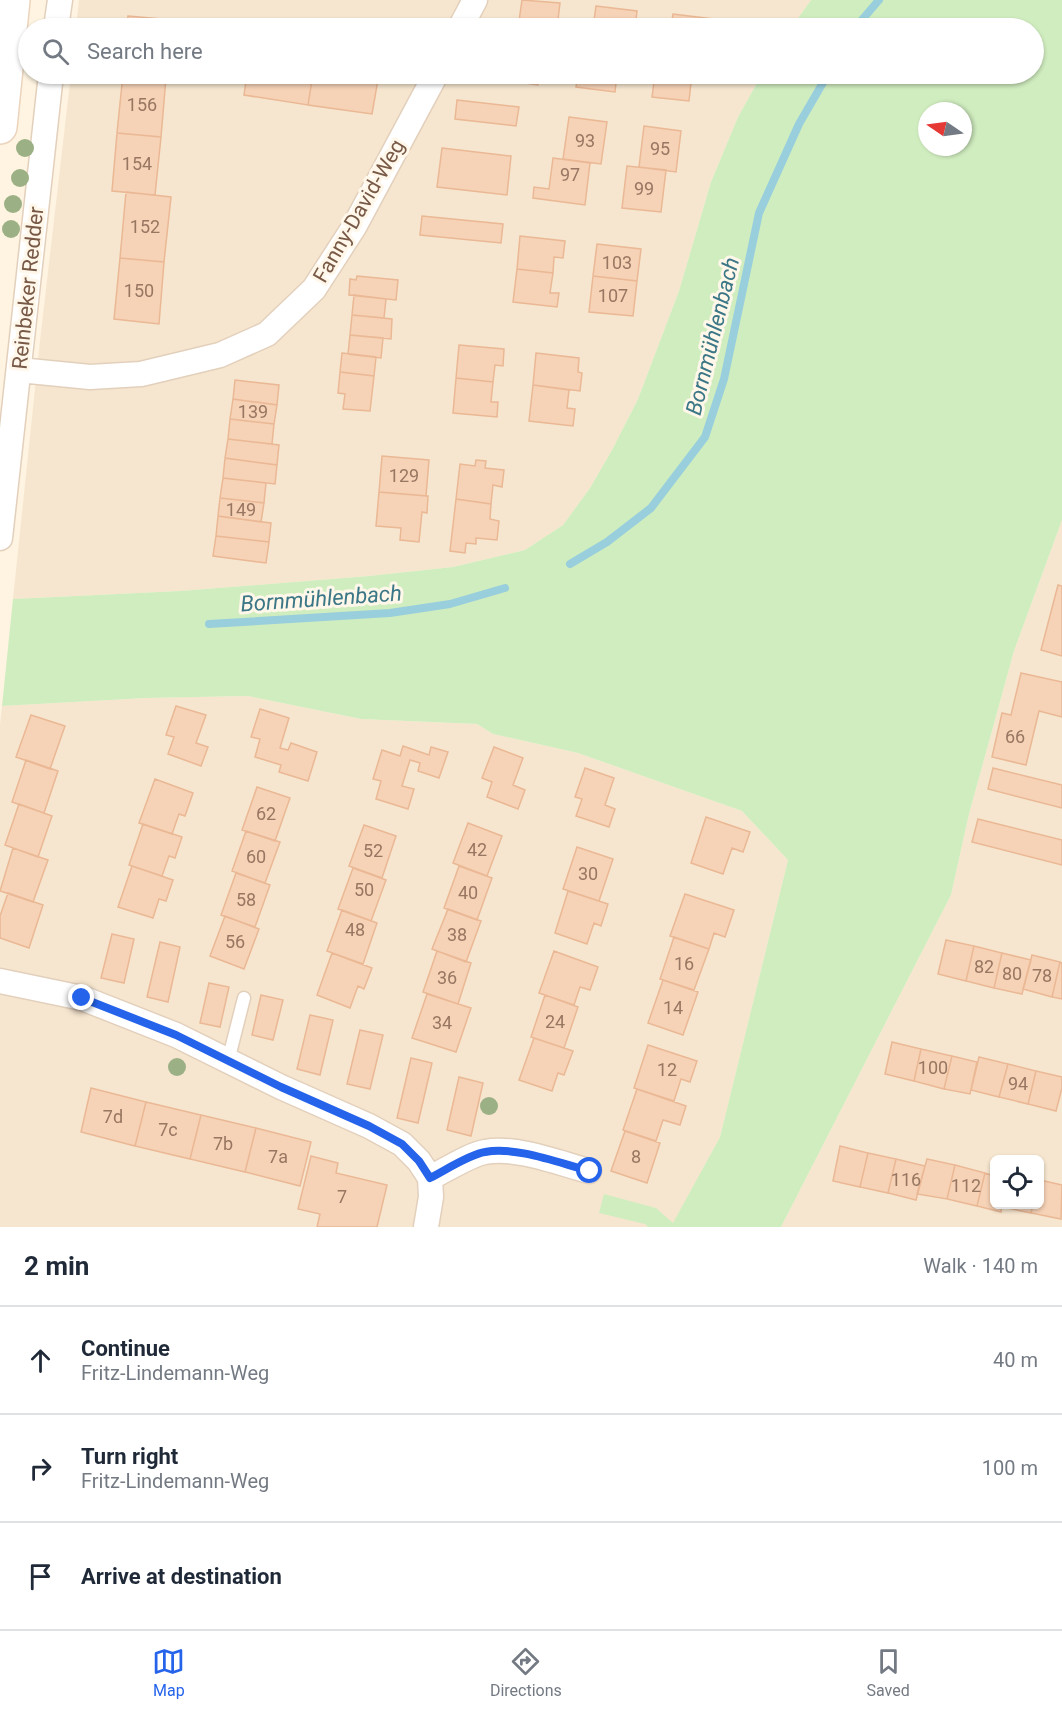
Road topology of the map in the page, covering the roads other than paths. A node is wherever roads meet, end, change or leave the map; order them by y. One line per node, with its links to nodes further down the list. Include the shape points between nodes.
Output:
1 (13, 0): 8 (main road)
2 (60, 0): 4 (street)
3 (475, 0): 5 (street)
4 (57, 18)
5 (465, 18)
6 (50, 84): 9 (street, Reinbeker Redder)
7 (431, 84): 9 (street, Fanny-David-Weg, via 354,227 314,289 267,334 220,355 141,374 90,377)
8 (0, 127)
9 (19, 370): 10 (street, Reinbeker Redder)
10 (0, 538)
11 (0, 981): 13 (street, via 82,998 176,1035)
12 (244, 998): 13 (lane)
13 (228, 1061): 15 (street, via 402,1144)
14 (590, 1171): 15 (street, via 503,1151 483,1152)
15 (430, 1178): 16 (street)
16 (426, 1227)

